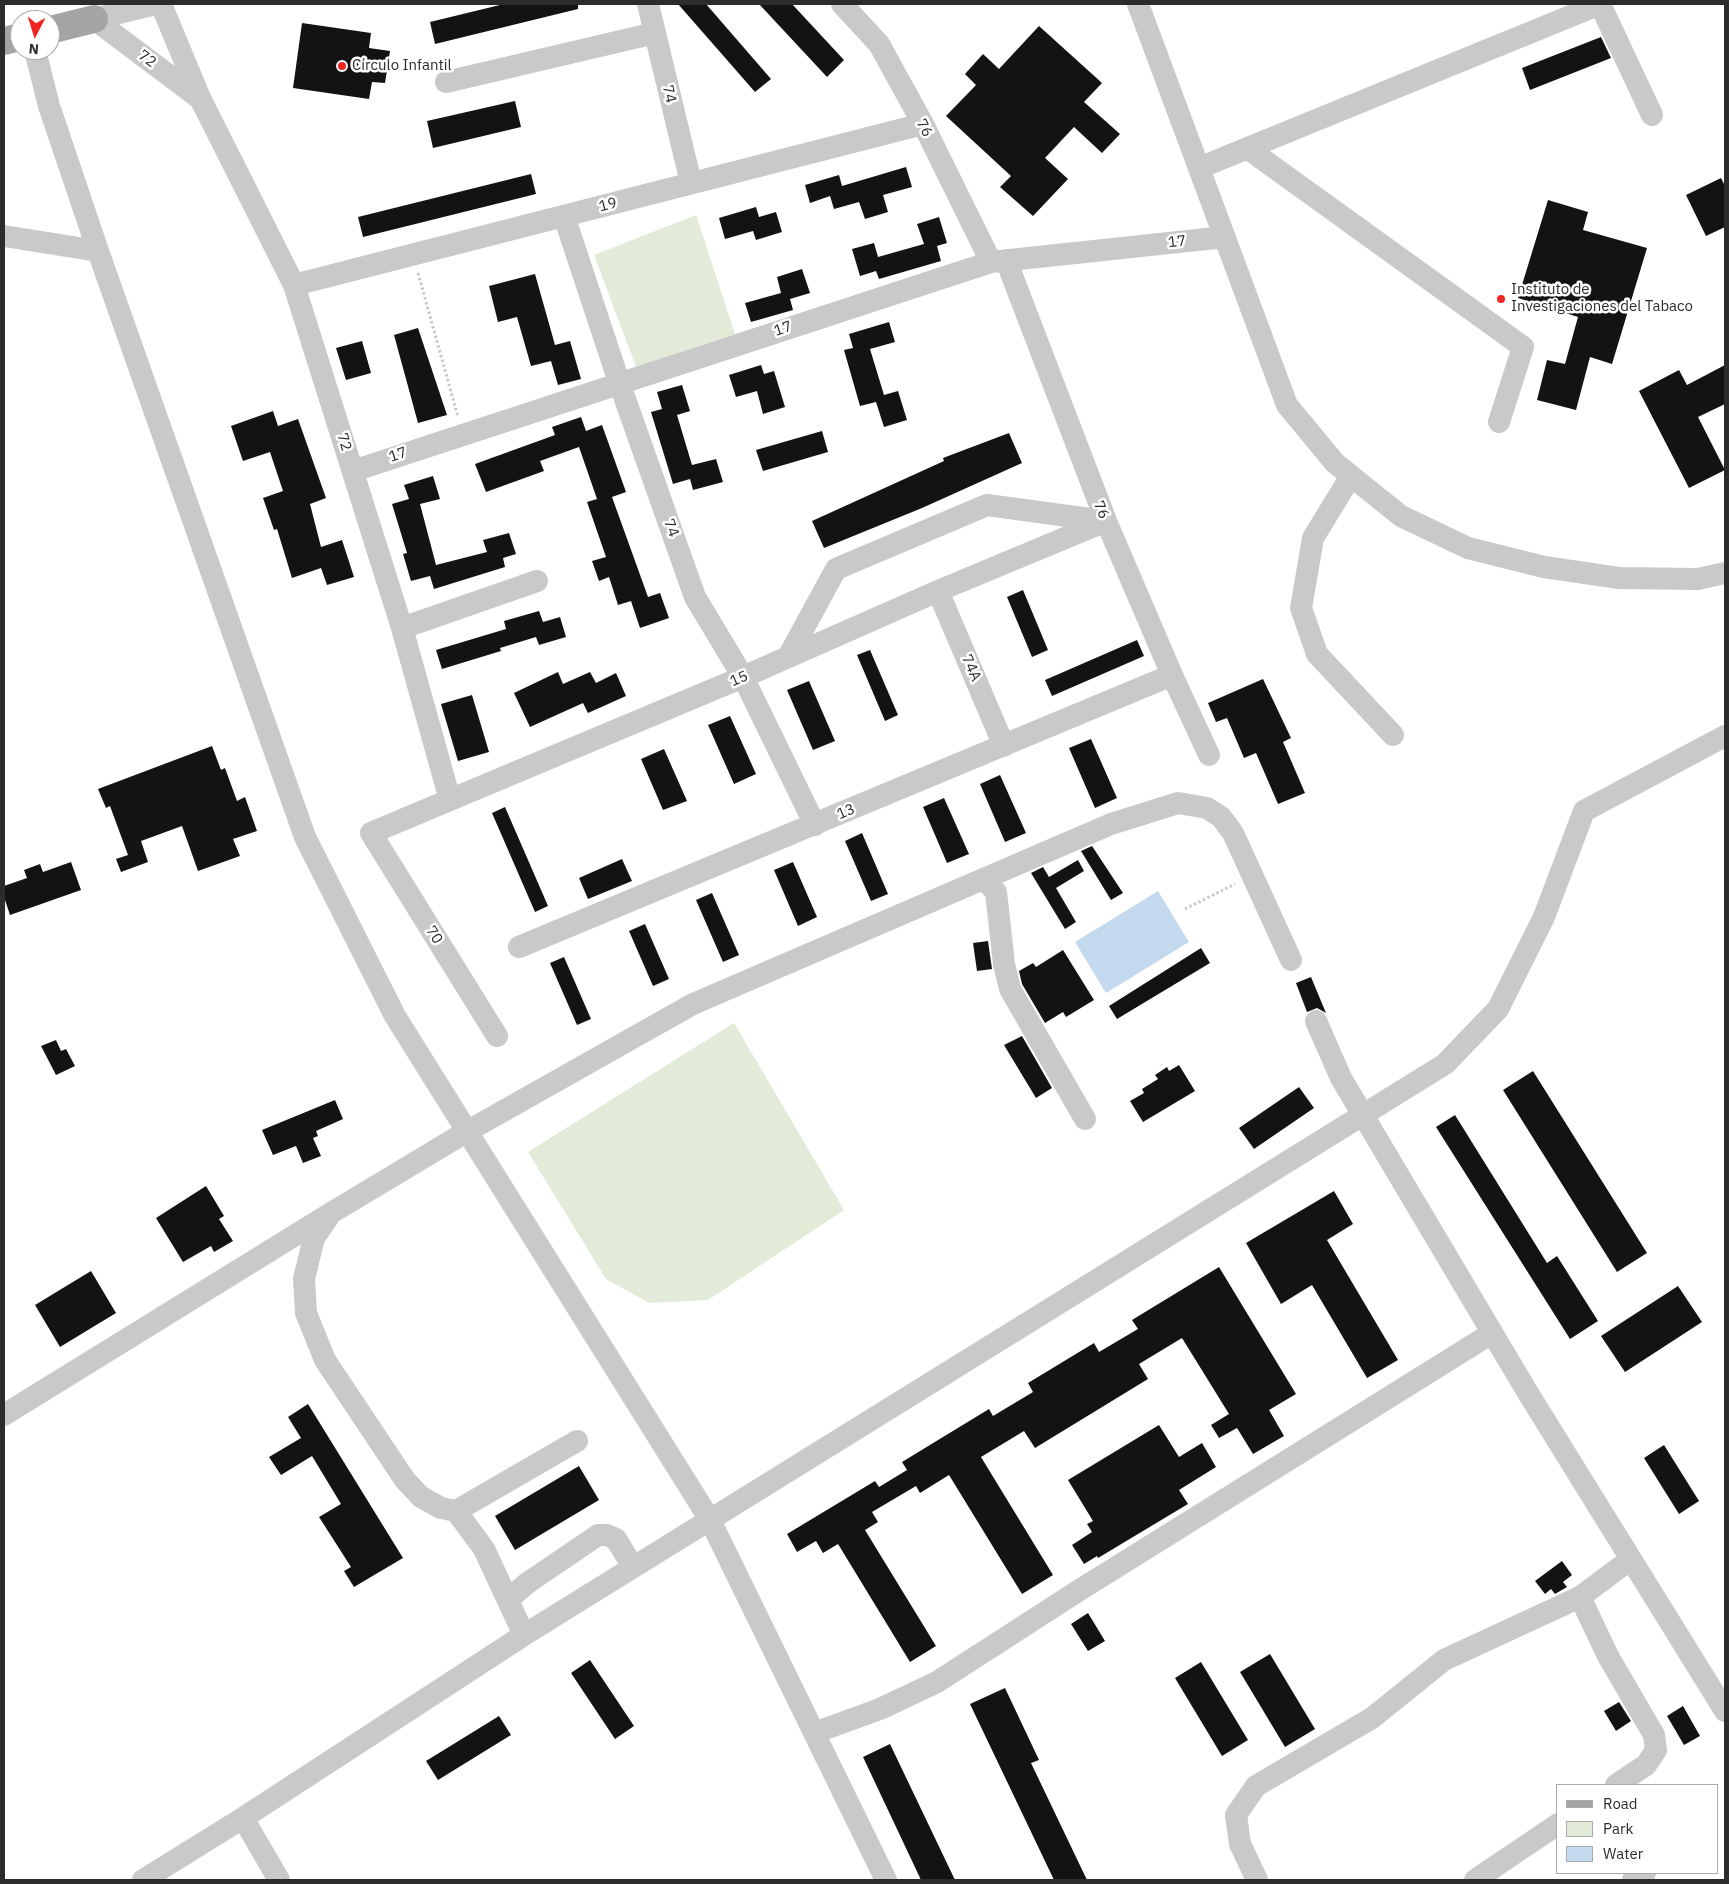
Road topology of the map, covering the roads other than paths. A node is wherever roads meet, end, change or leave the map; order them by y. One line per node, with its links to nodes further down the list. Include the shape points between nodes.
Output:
1 (156, 4): 7 (street)
2 (161, 4): 11 (street, 72)
3 (842, 4): 13 (street, 76, via 879,44)
4 (1138, 4): 15 (street)
5 (1600, 4): 12 (street); 14 (street)
6 (651, 13): 10 (street); 16 (street, 74)
7 (94, 19): 8 (main road); 11 (street, 72)
8 (60, 28)
9 (38, 60): 20 (street, via 49,106)
10 (446, 82)
11 (200, 98): 22 (street, 72)
12 (1652, 115)
13 (923, 124): 16 (street, 19); 21 (street, 76)
14 (1247, 148): 15 (street); 24 (street, via 1523,347)
15 (1199, 168): 19 (street)
16 (691, 183): 17 (street, 19)
17 (564, 216): 22 (street, 19); 23 (street, 74)
18 (4, 236): 20 (street)
19 (1225, 237): 21 (street, 17); 26 (street, via 1287,405 1335,463)
20 (98, 251): 49 (street, via 305,837 395,1016)
21 (998, 261): 23 (street, 17); 27 (street, 76)
22 (294, 285): 25 (street, 72)
23 (619, 382): 25 (street, 17); 34 (street, 74, via 696,598)
24 (1499, 422)
25 (353, 471): 31 (street, 72)
26 (1351, 476): 28 (street, via 1401,516 1477,550 1544,567 1619,578 1698,579); 35 (street, via 1313,538 1301,608 1317,654)
27 (1106, 521): 30 (street, 15); 32 (street, via 987,505 836,569); 33 (street, 76)
28 (1725, 573)
29 (537, 581): 31 (street)
30 (938, 591): 32 (street, 15); 37 (street, 74A)
31 (402, 628): 39 (street, 72)
32 (788, 658): 34 (street, 15)
33 (1172, 675): 37 (street, 13); 38 (street, 76)
34 (743, 677): 39 (street, 15); 40 (street, 74)
35 (1394, 734)
36 (1725, 736): 47 (street, via 1584,811 1544,916 1498,1009 1445,1064)
37 (1004, 746): 40 (street, 13)
38 (1209, 755)
39 (450, 800): 41 (street, 15)
40 (815, 825): 43 (street, 13)
41 (371, 833): 46 (street, 70)
42 (984, 878): 44 (street, via 1111,824 1178,803 1207,808 1234,833); 48 (street, via 996,892 1010,989); 49 (street, via 693,1004)
43 (519, 947)
44 (1291, 960)
45 (1316, 1021): 47 (street, via 1341,1078)
46 (497, 1036)
47 (1364, 1115): 51 (street); 55 (street)
48 (1085, 1119)
49 (466, 1132): 50 (street); 55 (street)
50 (331, 1213): 52 (street); 54 (street, via 314,1238 304,1279 306,1313 325,1360 404,1480 421,1497 441,1508)
51 (1492, 1333): 56 (street); 62 (street, via 938,1682 880,1709)
52 (4, 1415)
53 (577, 1441): 54 (street)
54 (456, 1511): 59 (street, via 484,1549)
55 (710, 1520): 57 (street); 62 (street)
56 (1631, 1559): 58 (street); 61 (street)
57 (633, 1567): 59 (street, via 616,1539 598,1535); 60 (street)
58 (1580, 1597): 63 (street, via 1608,1656 1654,1734 1656,1750 1646,1765); 69 (street, via 1444,1660 1372,1718 1256,1786 1236,1814 1240,1844)
59 (509, 1599): 60 (street)
60 (524, 1634): 64 (street)
61 (1725, 1711)
62 (814, 1733): 68 (street)
63 (1618, 1784)
64 (243, 1818): 66 (street); 67 (street)
65 (1556, 1825): 70 (street)
66 (143, 1880)
67 (279, 1880)
68 (886, 1880)
69 (1257, 1880)
70 (1476, 1880)

